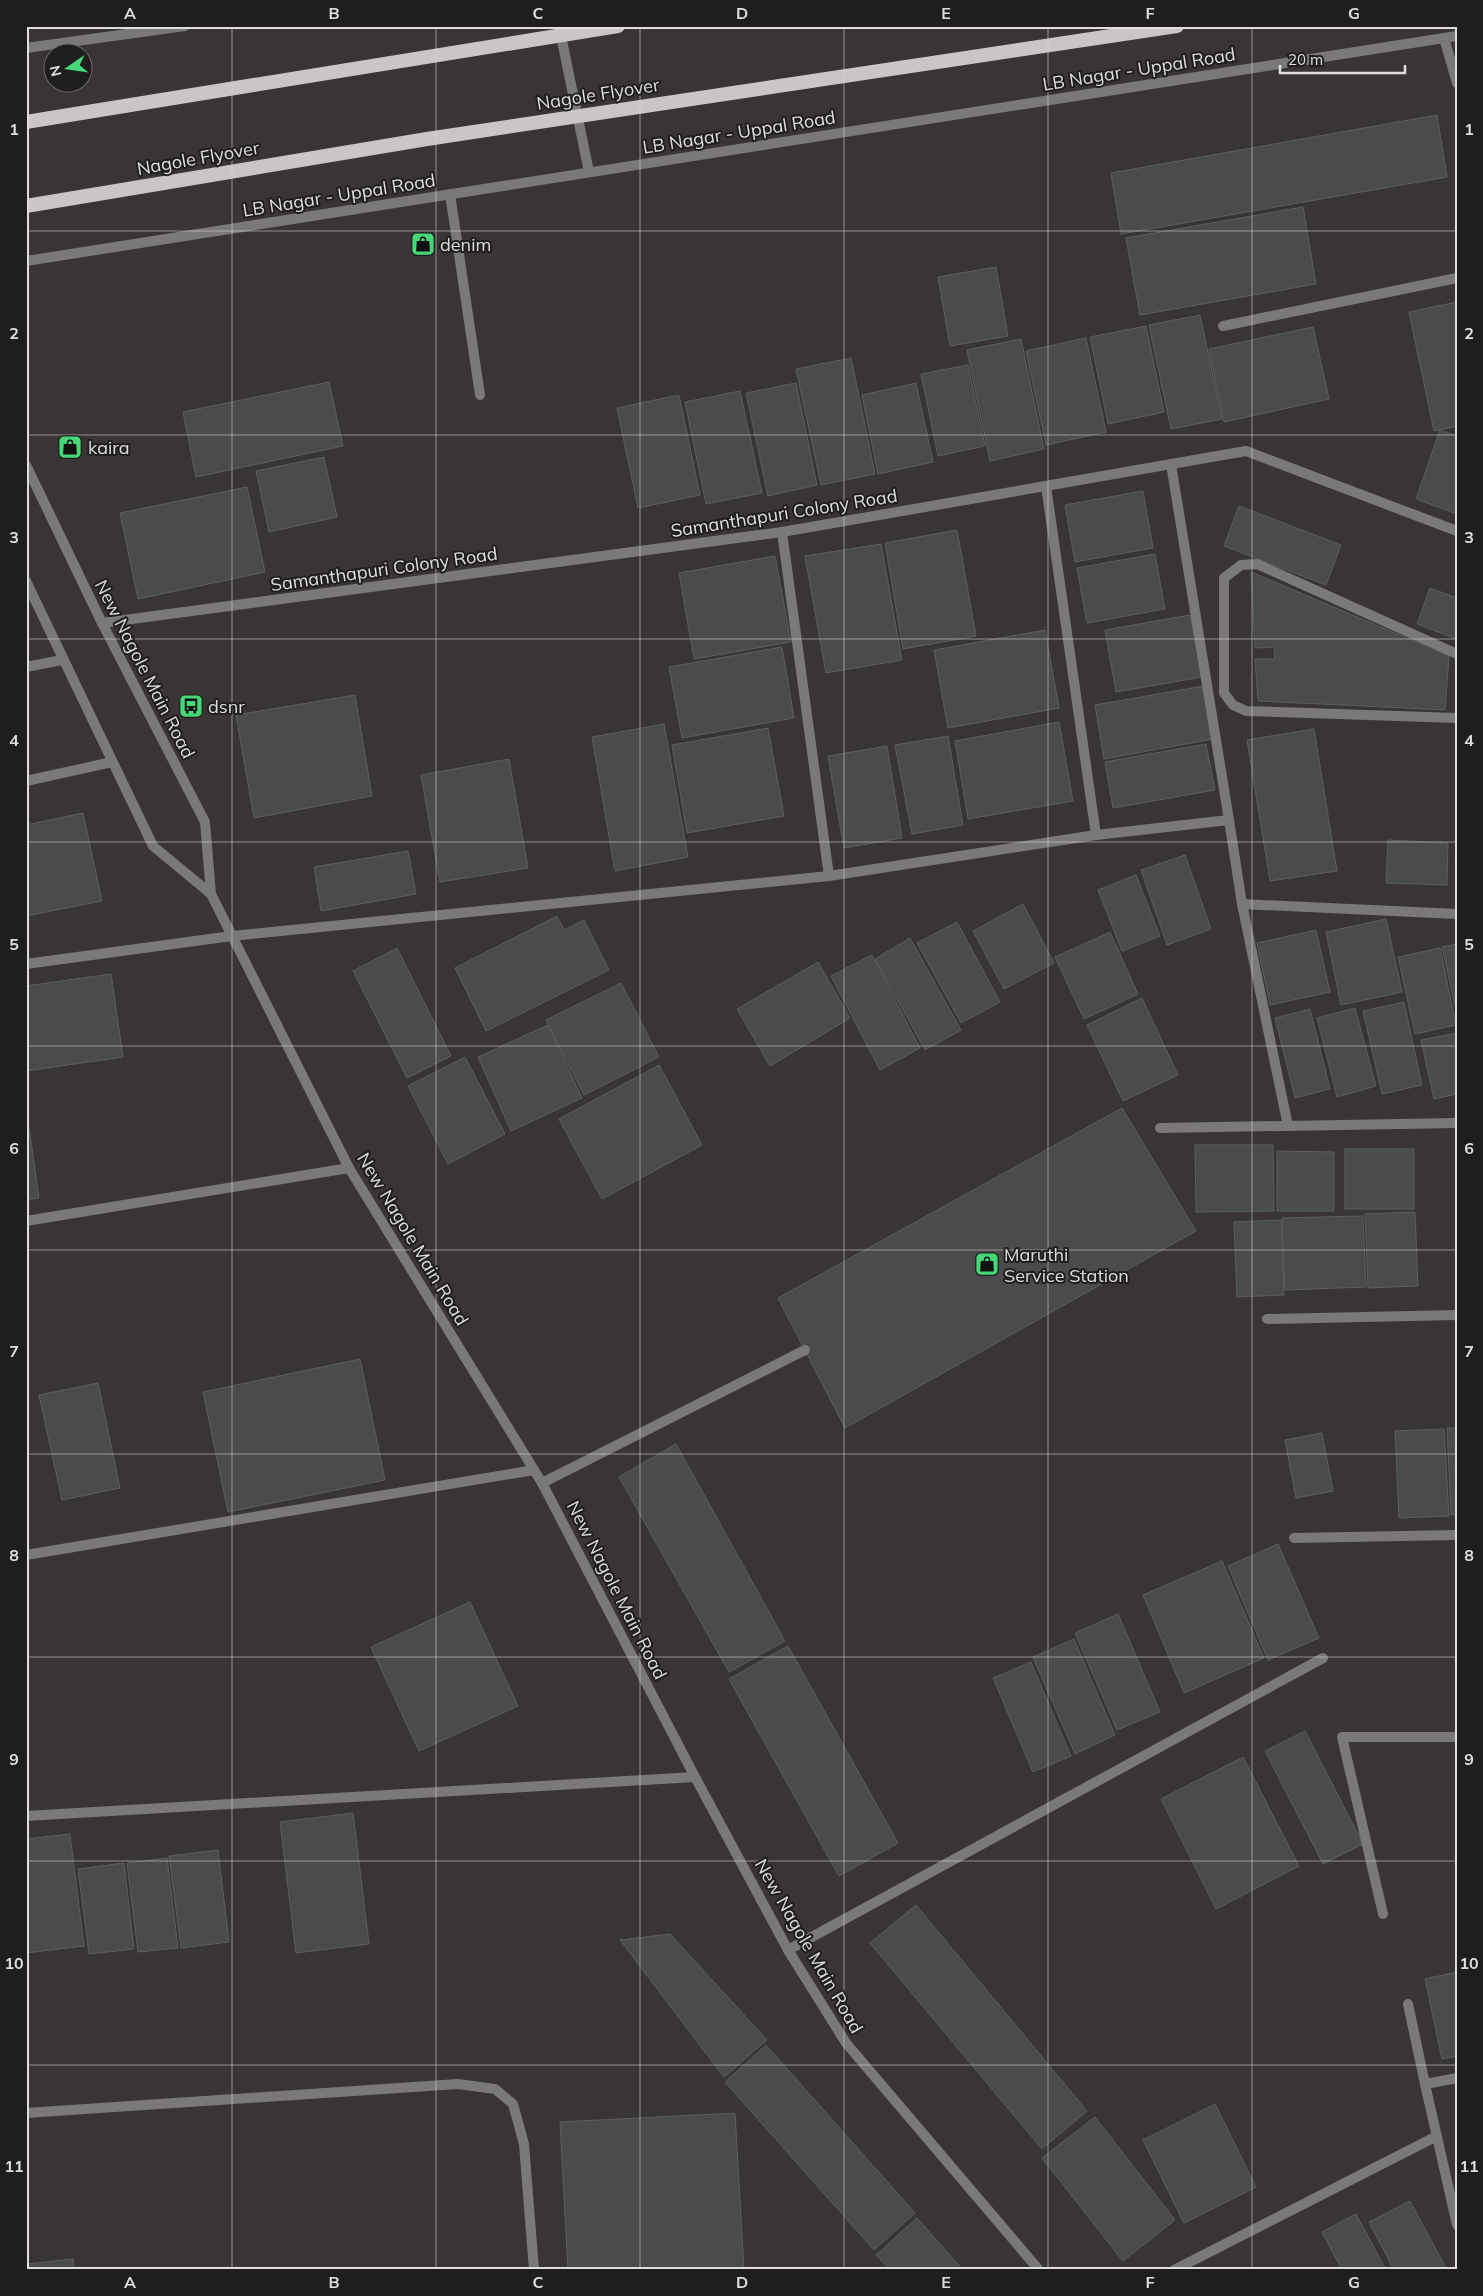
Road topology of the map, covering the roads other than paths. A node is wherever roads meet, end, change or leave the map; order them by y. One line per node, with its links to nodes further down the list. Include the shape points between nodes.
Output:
1 (185, 26): 7 (street)
2 (559, 26): 10 (street)
3 (618, 26): 9 (highway, bridge)
4 (1177, 26): 12 (highway, Nagole Flyover, bridge, via 427,139)
5 (1457, 36): 6 (street, LB Nagar - Uppal Road)
6 (1444, 38): 8 (street); 10 (street, LB Nagar - Uppal Road)
7 (26, 48)
8 (1457, 83)
9 (26, 122)
10 (589, 172): 11 (street, LB Nagar - Uppal Road)
11 (450, 194): 13 (street, LB Nagar - Uppal Road); 16 (street)
12 (26, 206)
13 (26, 261)
14 (1457, 278): 15 (street)
15 (1223, 326)
16 (480, 395)
17 (1171, 464): 19 (street, Samanthapuri Colony Road); 20 (street, Samanthapuri Colony Road, via 1246,451); 30 (street)
18 (26, 465): 23 (street, New Nagole Main Road)
19 (1046, 486): 21 (street, Samanthapuri Colony Road); 31 (street)
20 (1457, 531)
21 (782, 532): 23 (street, Samanthapuri Colony Road); 32 (street)
22 (26, 582): 25 (street, New Nagole Main Road)
23 (102, 623): 33 (street, New Nagole Main Road, via 205,822)
24 (1457, 654): 27 (street, via 1256,564 1241,565 1224,578 1224,692 1233,705 1246,711)
25 (62, 660): 26 (street); 28 (street, New Nagole Main Road)
26 (26, 667)
27 (1457, 718)
28 (112, 762): 29 (street); 33 (street, New Nagole Main Road, via 153,846)
29 (26, 781)
30 (1229, 820): 31 (street); 34 (street)
31 (1096, 836): 32 (street)
32 (830, 876): 36 (street)
33 (211, 894): 36 (street, New Nagole Main Road)
34 (1242, 904): 35 (street); 39 (street)
35 (1457, 914)
36 (232, 936): 37 (street); 41 (street, New Nagole Main Road)
37 (26, 964)
38 (1457, 1123): 39 (street)
39 (1288, 1126): 40 (street)
40 (1160, 1128)
41 (349, 1168): 42 (street); 46 (street, New Nagole Main Road)
42 (26, 1221)
43 (1457, 1315): 44 (street)
44 (1267, 1320)
45 (805, 1350): 47 (street)
46 (534, 1470): 47 (street, New Nagole Main Road); 50 (street)
47 (542, 1483): 53 (street, New Nagole Main Road)
48 (1457, 1536): 49 (street)
49 (1294, 1538)
50 (26, 1555)
51 (1323, 1658): 56 (street)
52 (1457, 1737): 55 (street, via 1342,1737)
53 (695, 1777): 54 (street); 56 (street, New Nagole Main Road)
54 (26, 1816)
55 (1383, 1914)
56 (788, 1950): 64 (street, New Nagole Main Road, via 846,2043)
57 (1408, 2004): 59 (street)
58 (1457, 2078): 59 (street)
59 (1425, 2084): 61 (street)
60 (26, 2113): 63 (street, via 458,2084 496,2090 513,2104 524,2144)
61 (1438, 2136): 62 (street); 65 (street)
62 (1457, 2225)
63 (534, 2270)
64 (1039, 2270)
65 (1174, 2270)

